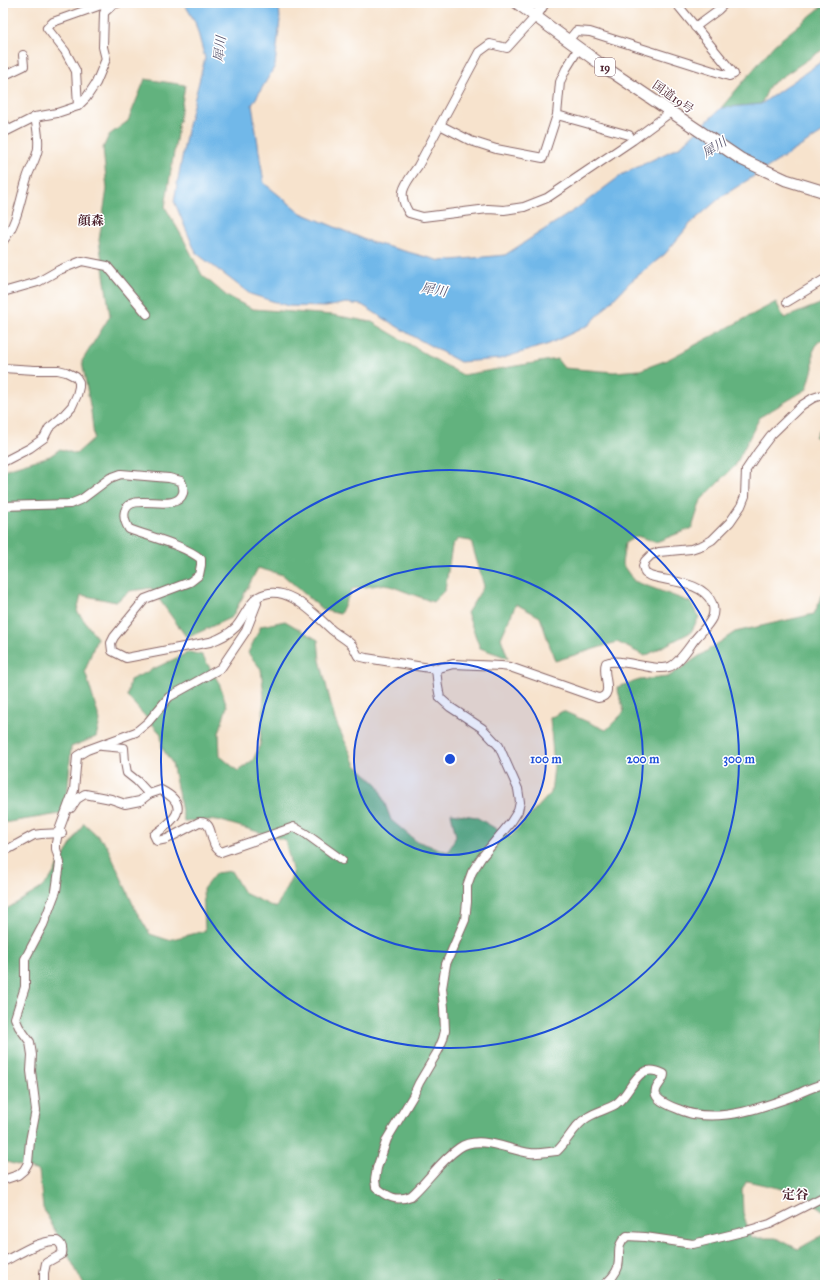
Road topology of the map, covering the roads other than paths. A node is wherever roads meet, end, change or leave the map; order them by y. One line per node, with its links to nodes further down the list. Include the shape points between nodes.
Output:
1 (118, 3): 6 (street)
2 (517, 3): 7 (highway, 国道19号 / 19)
3 (544, 3): 7 (main road)
4 (676, 3): 8 (street)
5 (725, 3): 8 (street)
6 (108, 9): 13 (street, via 104,13 103,32 106,59 96,83); 13 (street, via 101,5 53,22 47,28 66,50 76,71)
7 (536, 16): 9 (highway, 国道19号 / 19); 18 (street, via 507,48 490,44 479,52)
8 (695, 27): 9 (street, via 734,74 729,76 590,32 576,31)
9 (568, 40): 10 (highway, 国道19号 / 19)
10 (579, 48): 14 (highway, 国道19号 / 19); 15 (street, via 560,82)
11 (22, 55): 12 (street, via 24,66)
12 (3, 76)
13 (78, 106): 16 (street)
14 (674, 114): 18 (street, via 547,198 524,207 423,216 409,213 403,203 402,193); 21 (highway, 国道19号 / 19, via 741,159 773,175)
15 (557, 115): 18 (street, via 543,158 496,149 471,141); 20 (street)
16 (35, 117): 19 (street); 22 (street, via 38,149 10,233)
17 (3, 121): 19 (street)
18 (440, 125)
19 (5, 132)
20 (629, 134)
21 (825, 192)
22 (3, 241)
23 (825, 279): 25 (street)
24 (3, 292): 26 (street, via 38,282 82,261 107,266)
25 (787, 302)
26 (147, 314)
27 (3, 368): 29 (street, via 66,372 76,376 79,387 72,406 49,428 44,438)
28 (825, 394): 32 (street, via 802,405 771,435 746,470 745,496 741,506 730,522 712,540 691,549 659,552 645,561 645,573 701,591 713,608 711,620 670,667 606,663 604,666 607,691 602,698 510,667 453,664)
29 (3, 462)
30 (3, 506): 31 (street, via 76,503 110,478 121,474 181,481 183,493 176,501 133,503 126,507 124,515 129,529 195,554 201,559 199,575 190,582 145,599 111,643 112,651 126,658 220,638 236,627)
31 (256, 598): 32 (street, via 269,593 297,600 352,645 358,656); 33 (street, via 257,603 246,631 221,668 169,697 136,732)
32 (436, 670): 38 (street, via 440,698 482,728 499,746 518,788 520,802 511,822 472,872 467,886 465,920 446,964 442,988 445,1031 443,1039 387,1139 377,1168 376,1187 396,1199 412,1196 440,1164 470,1143 497,1144 530,1153 557,1152 581,1123 616,1104 639,1075 647,1070 664,1074 655,1089 658,1098 672,1107 693,1114 735,1114)
33 (100, 746): 34 (street, via 124,748 127,773); 35 (street, via 77,756 74,790)
34 (149, 794): 35 (street, via 140,801 125,804 85,794 72,806 64,833); 37 (street, via 161,790 170,795 178,805 174,820 154,835 157,841 203,822 209,826 214,845 221,852 294,828)
35 (58, 833): 36 (street, via 34,835); 39 (street, via 56,849 60,863 56,891 25,959 25,986 15,1018 30,1042 32,1056 31,1071 36,1110 28,1164 18,1175)
36 (3, 852)
37 (342, 860)
38 (825, 1084)
39 (3, 1180)
40 (825, 1196): 45 (street, via 770,1224 693,1244 626,1236 619,1246 618,1267)
41 (3, 1262): 42 (street, via 20,1252 57,1240 61,1244 62,1254 46,1263)
42 (44, 1285)
43 (495, 1285): 44 (street)
44 (504, 1285)
45 (604, 1285)

